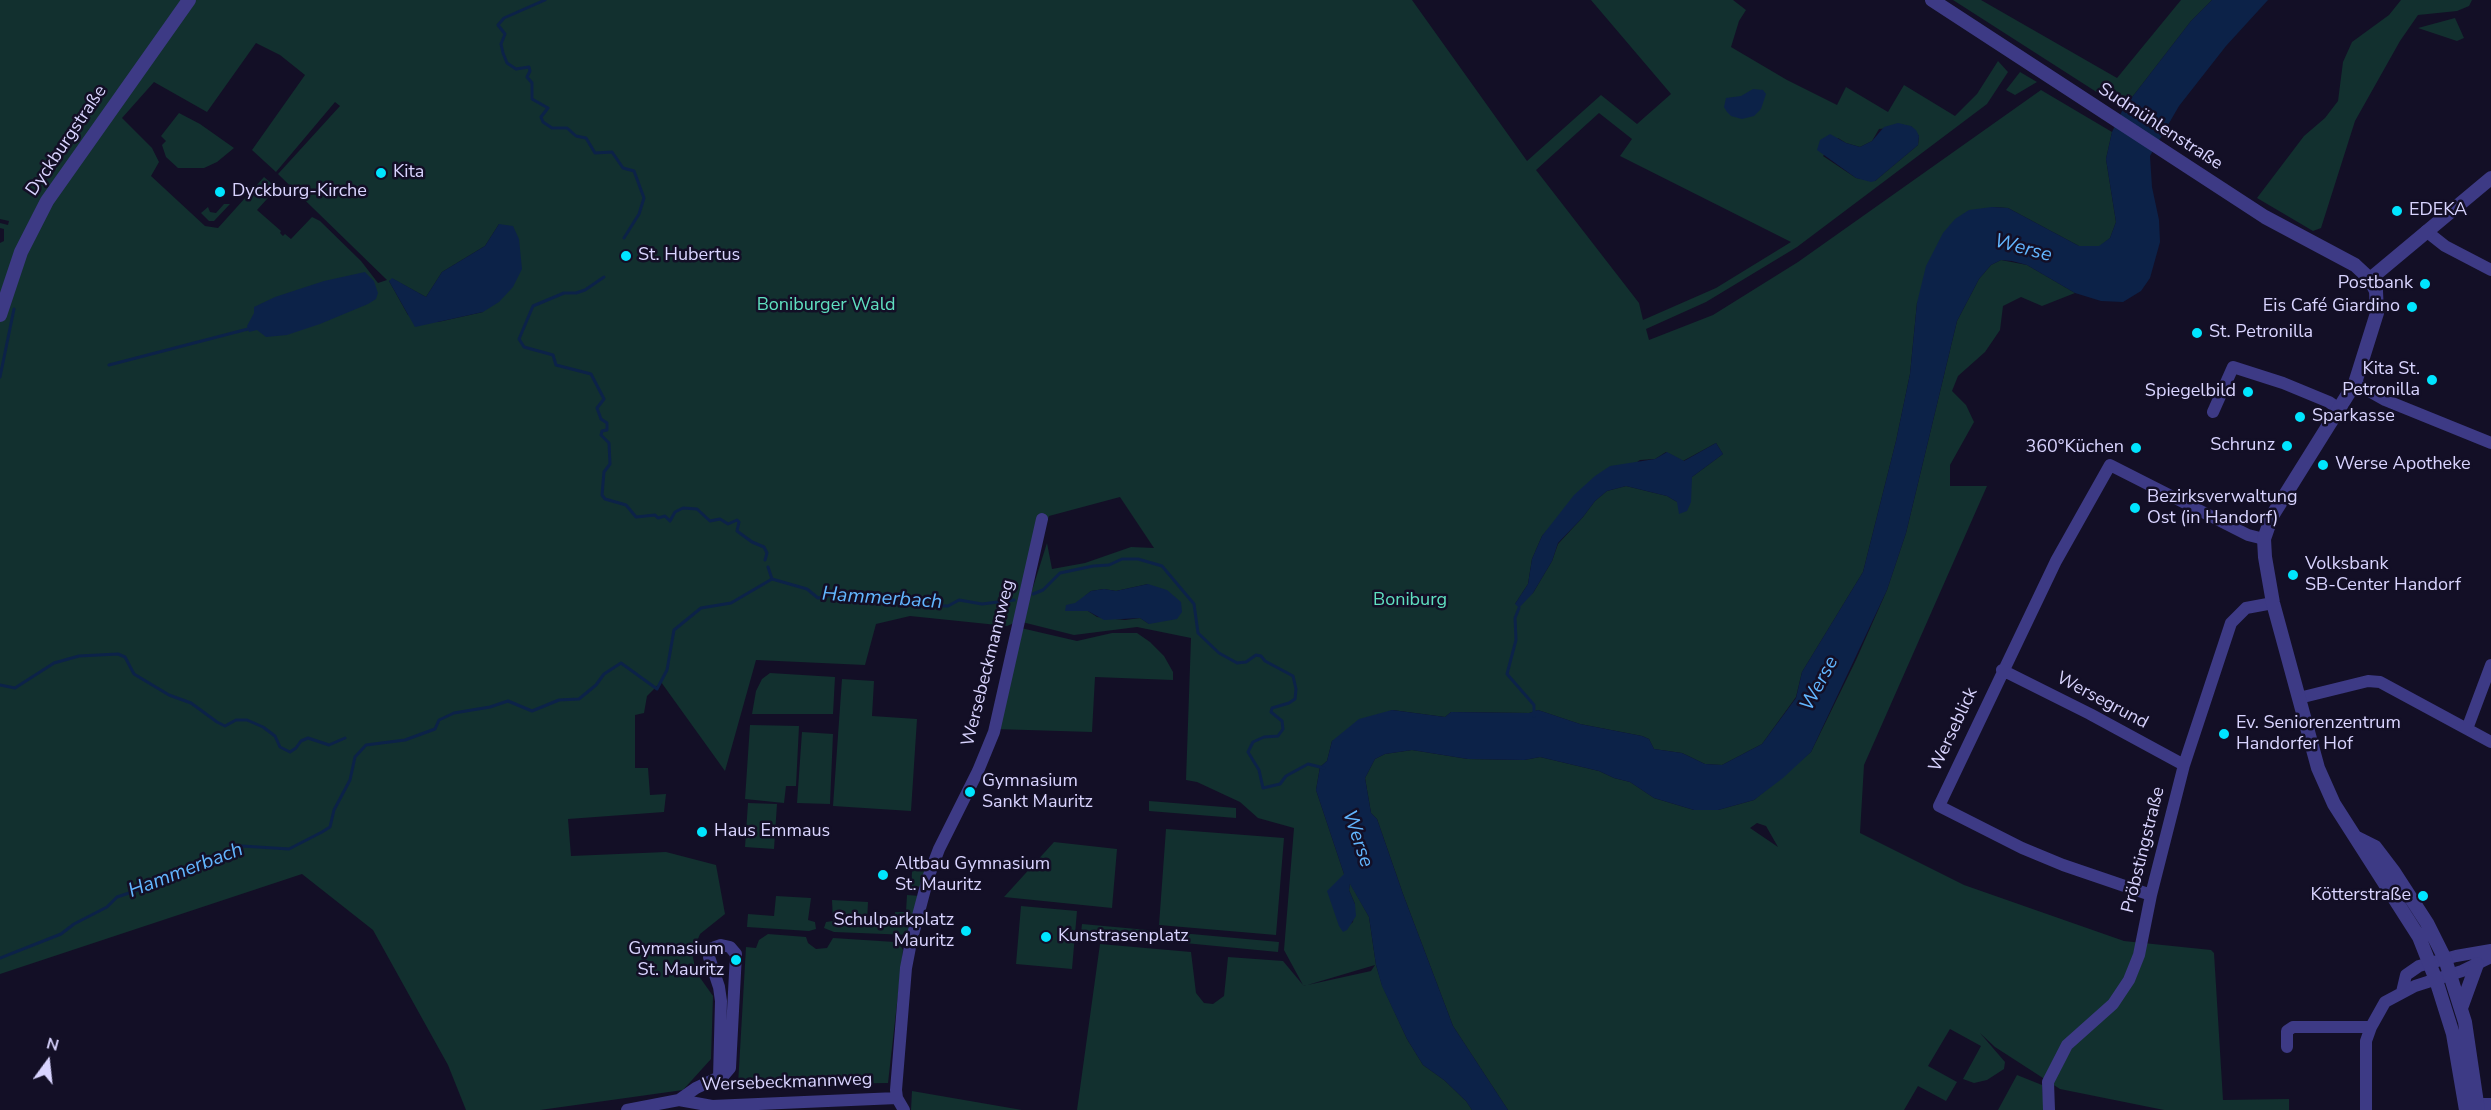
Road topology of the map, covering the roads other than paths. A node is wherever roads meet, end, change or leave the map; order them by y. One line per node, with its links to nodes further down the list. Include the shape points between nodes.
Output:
1 (189, 0): 7 (street, Dyckburgstraße, via 47,201 21,252)
2 (1932, 0): 6 (street, Sudmühlenstraße, via 2265,217 2355,265)
3 (2491, 178): 4 (street)
4 (2426, 231): 5 (street, via 2445,246); 6 (street)
5 (2491, 270)
6 (2370, 279): 8 (street, via 2376,291 2377,313)
7 (0, 315)
8 (2355, 383): 9 (street); 11 (street, via 2385,400)
9 (2339, 409): 10 (street, via 2283,383 2233,367); 13 (street, via 2278,503)
10 (2213, 412)
11 (2491, 443)
12 (1042, 519): 35 (street, Wersebeckmannweg, via 994,732 939,849 911,942)
13 (2264, 539): 14 (street); 16 (street, Werseblick, via 2248,535 2110,465 2056,561)
14 (2273, 603): 17 (street); 20 (street, Pröbstingstraße, via 2246,608 2231,623)
15 (2491, 665): 18 (street)
16 (2002, 670): 20 (street, Wersegrund); 22 (street, Werseblick, via 1939,806 2063,866)
17 (2299, 698): 18 (street, via 2368,681 2380,682); 21 (street, via 2318,768 2334,804)
18 (2467, 729): 19 (street)
19 (2491, 742)
20 (2184, 765): 22 (street, Pröbstingstraße)
21 (2357, 838): 25 (street, via 2375,847 2394,872); 26 (street, via 2419,937)
22 (2151, 895): 40 (street, Pröbstingstraße, via 2139,955 2129,980 2113,1004 2067,1045 2048,1082)
23 (2491, 950): 25 (street)
24 (2491, 957): 27 (street)
25 (2445, 959): 26 (street); 28 (street)
26 (2430, 963): 29 (street); 30 (street, via 2406,975)
27 (2477, 964): 28 (street); 31 (street)
28 (2451, 975): 29 (street); 31 (street)
29 (2436, 980): 30 (street); 37 (street)
30 (2402, 992): 32 (street, via 2385,1002)
31 (2461, 1008): 37 (street)
32 (2371, 1027): 33 (street, via 2293,1027 2287,1031); 41 (street, via 2366,1041)
33 (2287, 1047)
34 (719, 1078): 34 (street, Wersebeckmannweg, via 728,1073 731,1062 736,960 733,950 721,945 713,947 708,957 721,1001); 36 (street, Wersebeckmannweg)
35 (896, 1094): 36 (street, Wersebeckmannweg, via 712,1106); 39 (street)
36 (679, 1100): 38 (street, Wersebeckmannweg)
37 (2478, 1107)
38 (627, 1110)
39 (904, 1110)
40 (2049, 1110)
41 (2366, 1110)

